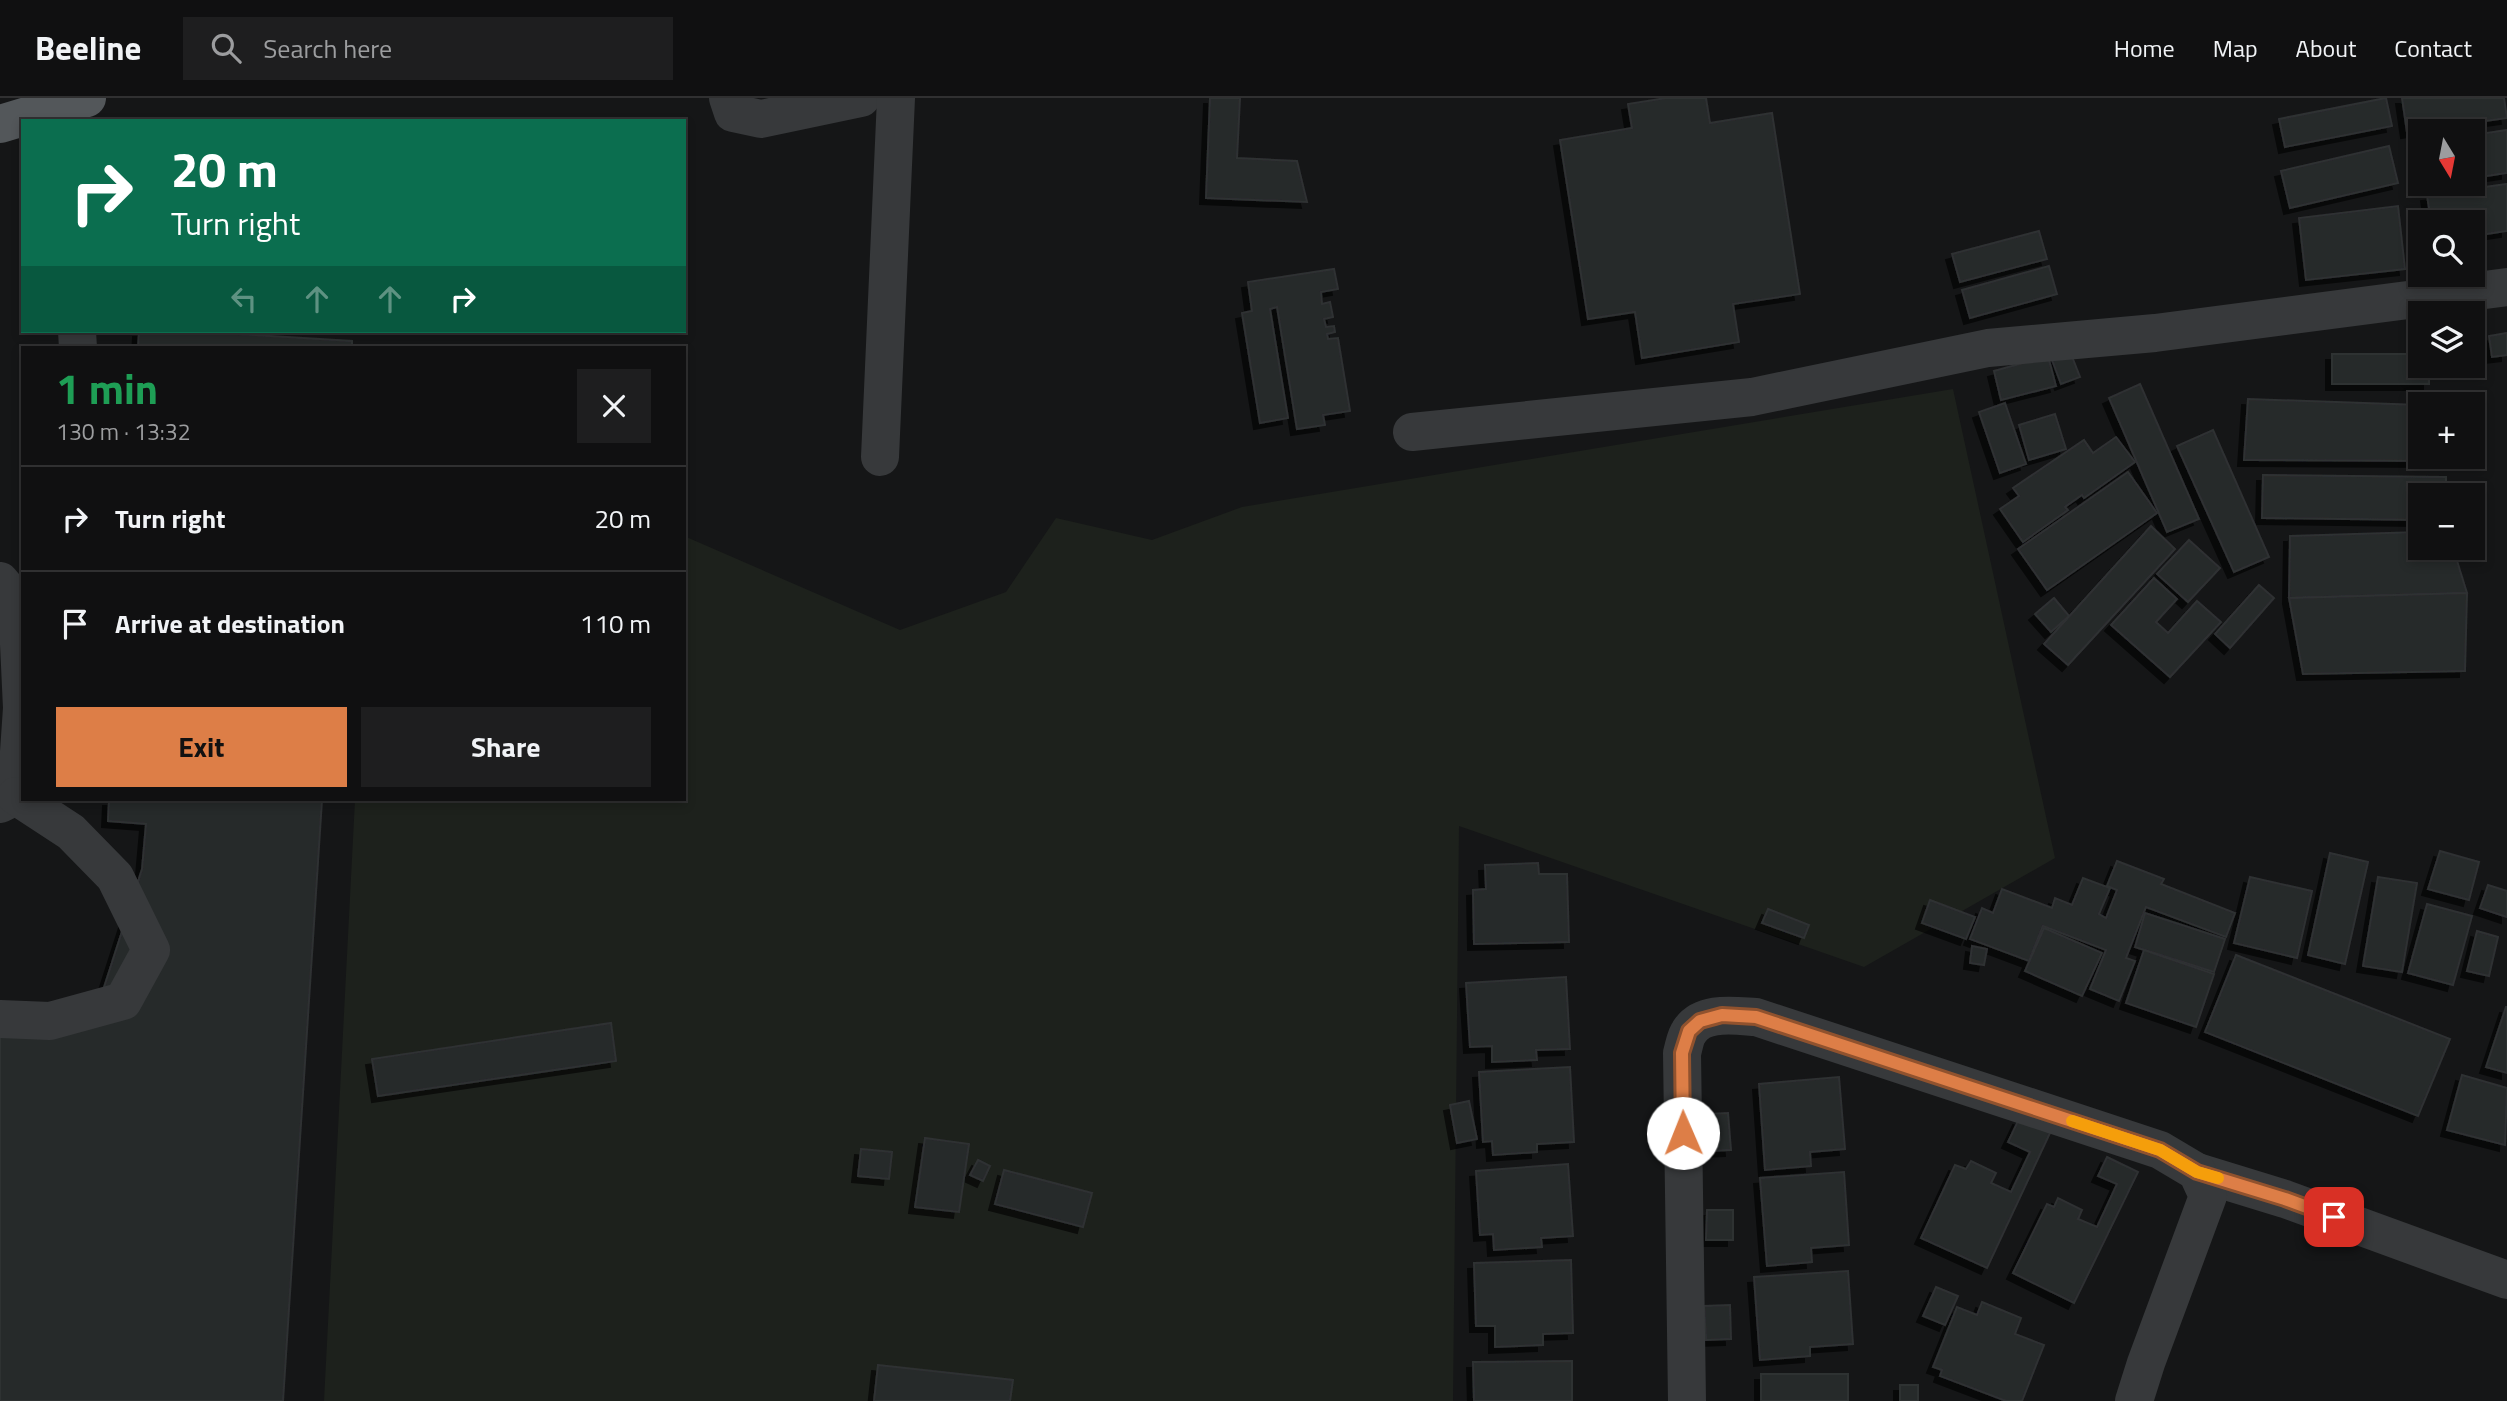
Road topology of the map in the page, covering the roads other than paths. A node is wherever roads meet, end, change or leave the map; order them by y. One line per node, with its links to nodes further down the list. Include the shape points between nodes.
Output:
1 (728, 98): 2 (street, via 733,113 761,119)
2 (861, 98)
3 (896, 98): 10 (street)
4 (75, 107): 6 (main road)
5 (21, 119): 7 (main road)
6 (22, 119)
7 (0, 124)
8 (2507, 287): 9 (street, via 2155,333 1988,348 1752,397)
9 (1412, 432)
10 (880, 457)
11 (13, 592): 12 (street)
12 (9, 650): 13 (street)
13 (21, 704)
14 (21, 715): 15 (street)
15 (8, 800): 16 (street, via 71,832 115,877 151,950 123,1001 50,1021)
16 (0, 1019)
17 (2197, 1172): 18 (street); 19 (street, via 2160,1150 1756,1017 1722,1015 1700,1021 1689,1031 1682,1053); 20 (street, via 2207,1196)
18 (2507, 1280)
19 (1687, 1401)
20 (2134, 1401)

